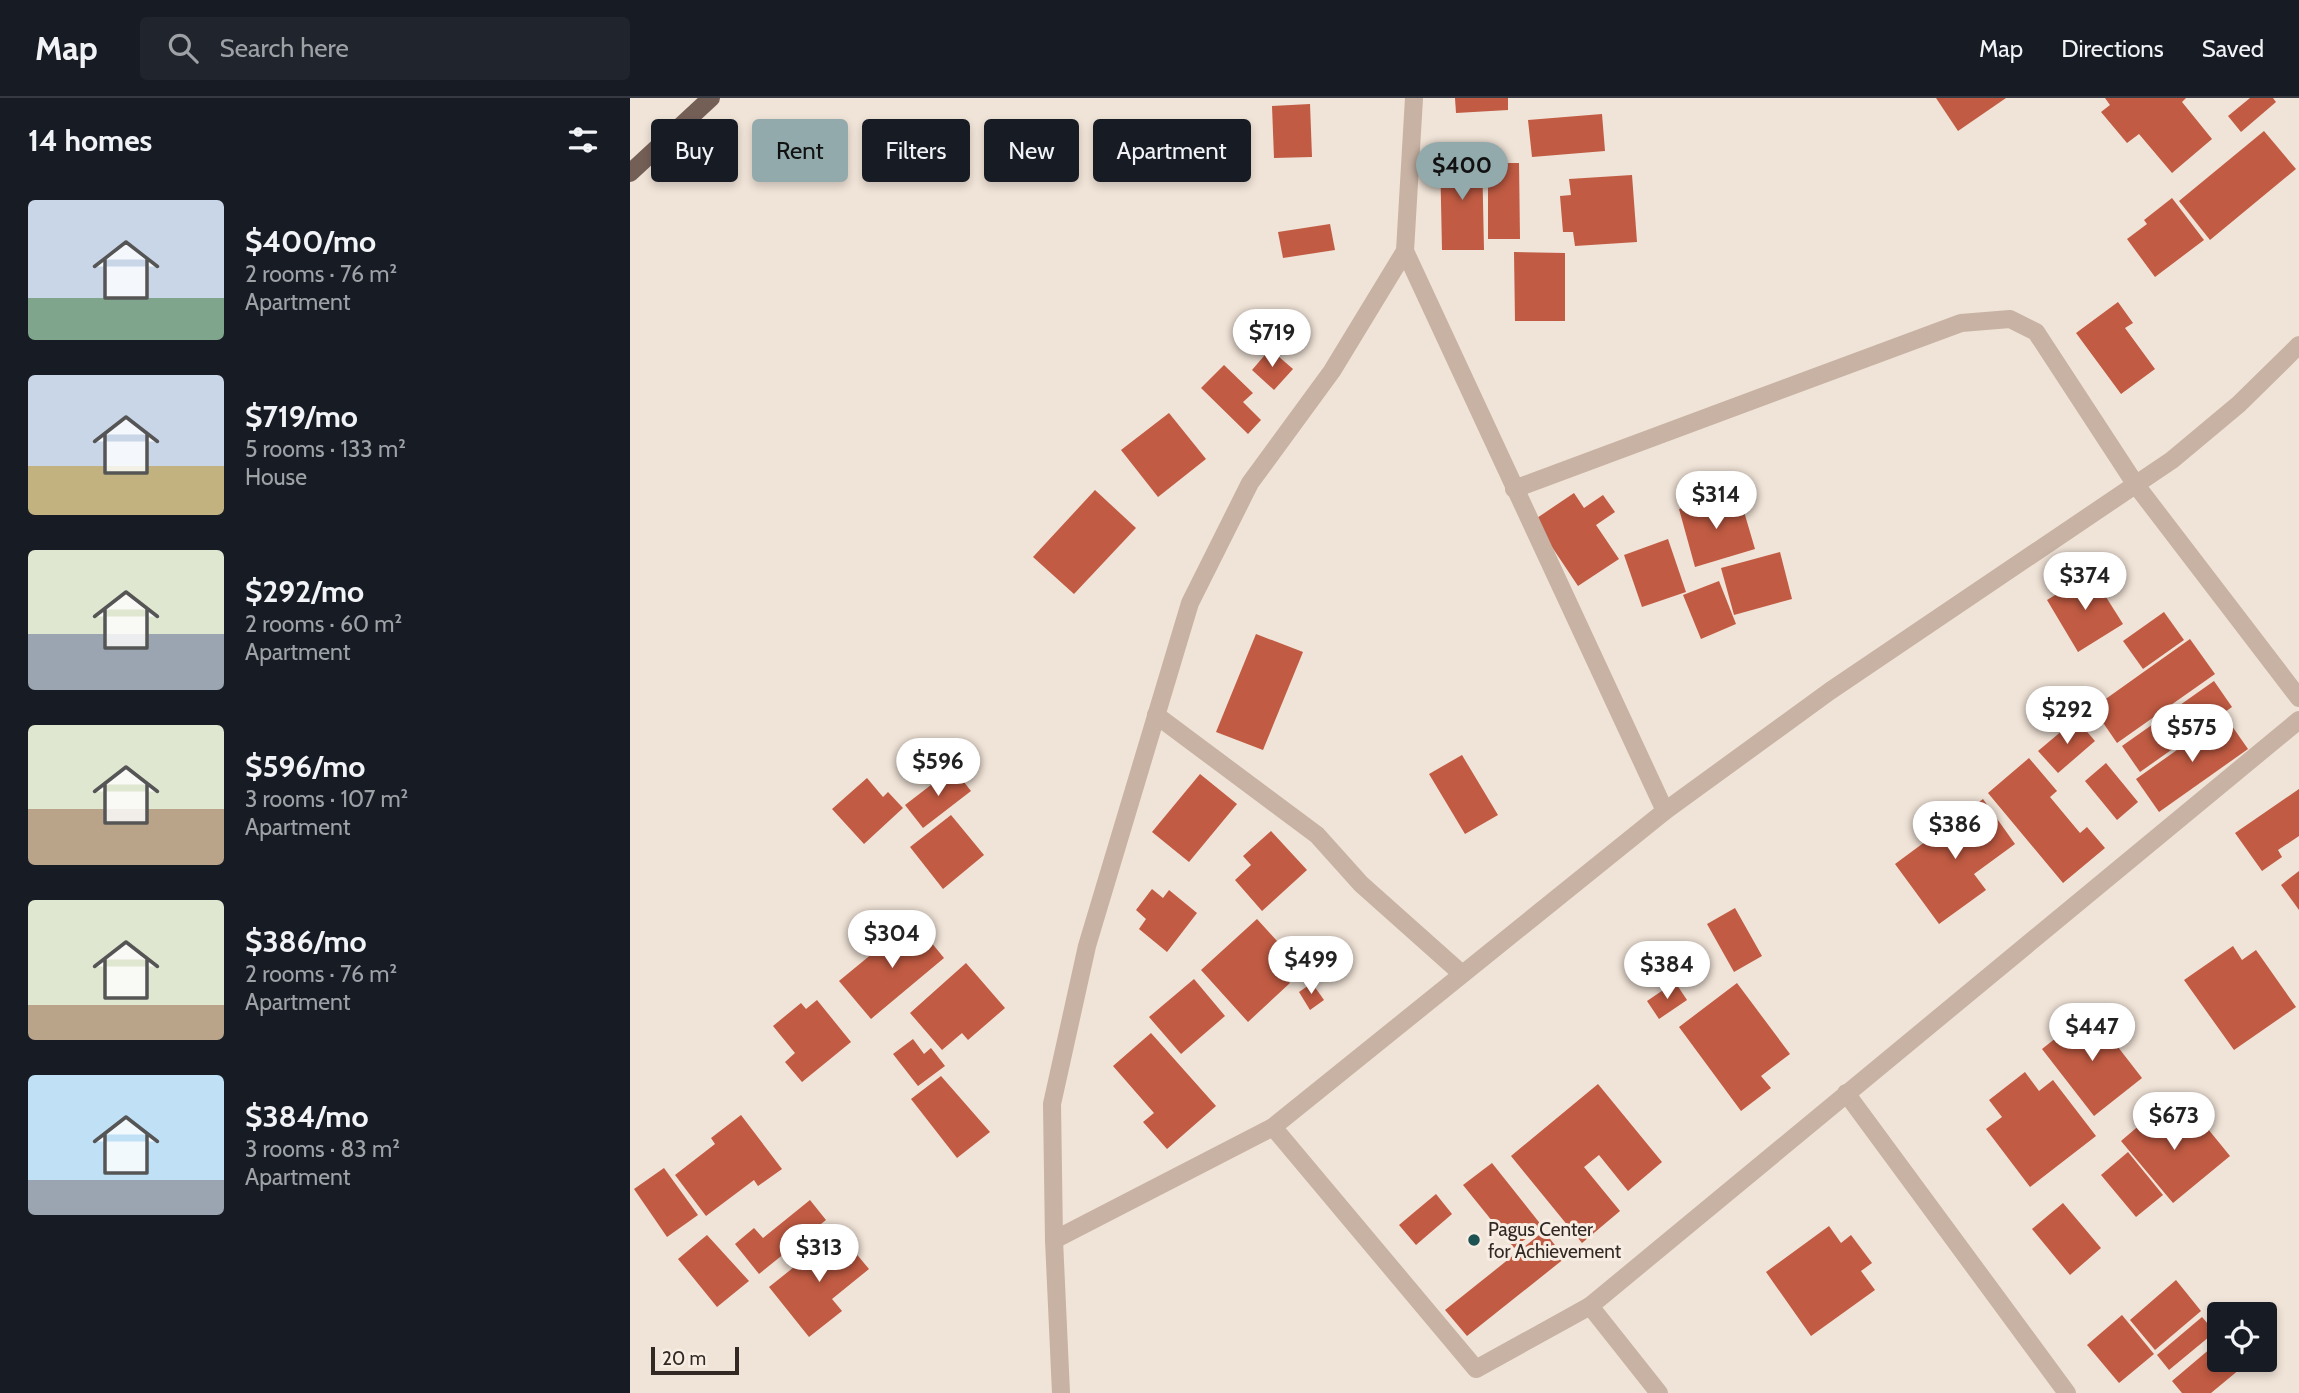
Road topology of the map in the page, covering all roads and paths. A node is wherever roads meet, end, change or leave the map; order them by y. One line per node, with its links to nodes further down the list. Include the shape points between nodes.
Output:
1 (711, 98): 3 (main road)
2 (1415, 98): 4 (street)
3 (630, 173)
4 (1405, 251): 7 (street); 9 (street, via 1332,371 1250,483 1190,603)
5 (2299, 345): 6 (street, via 2239,404)
6 (2136, 485): 7 (street, via 2036,332 2010,319 1961,323); 8 (street); 11 (street, via 1830,691)
7 (1514, 489): 11 (street)
8 (2299, 698)
9 (1156, 715): 12 (street, via 1317,835 1361,884); 15 (street, via 1087,946 1052,1104)
10 (2299, 720): 13 (street)
11 (1665, 811): 12 (street)
12 (1462, 974): 14 (street)
13 (1846, 1093): 16 (street); 19 (street)
14 (1273, 1127): 15 (street); 16 (street, via 1476,1369)
15 (1054, 1240): 17 (street)
16 (1590, 1306): 18 (street)
17 (1061, 1393)
18 (1659, 1393)
19 (2067, 1393)

